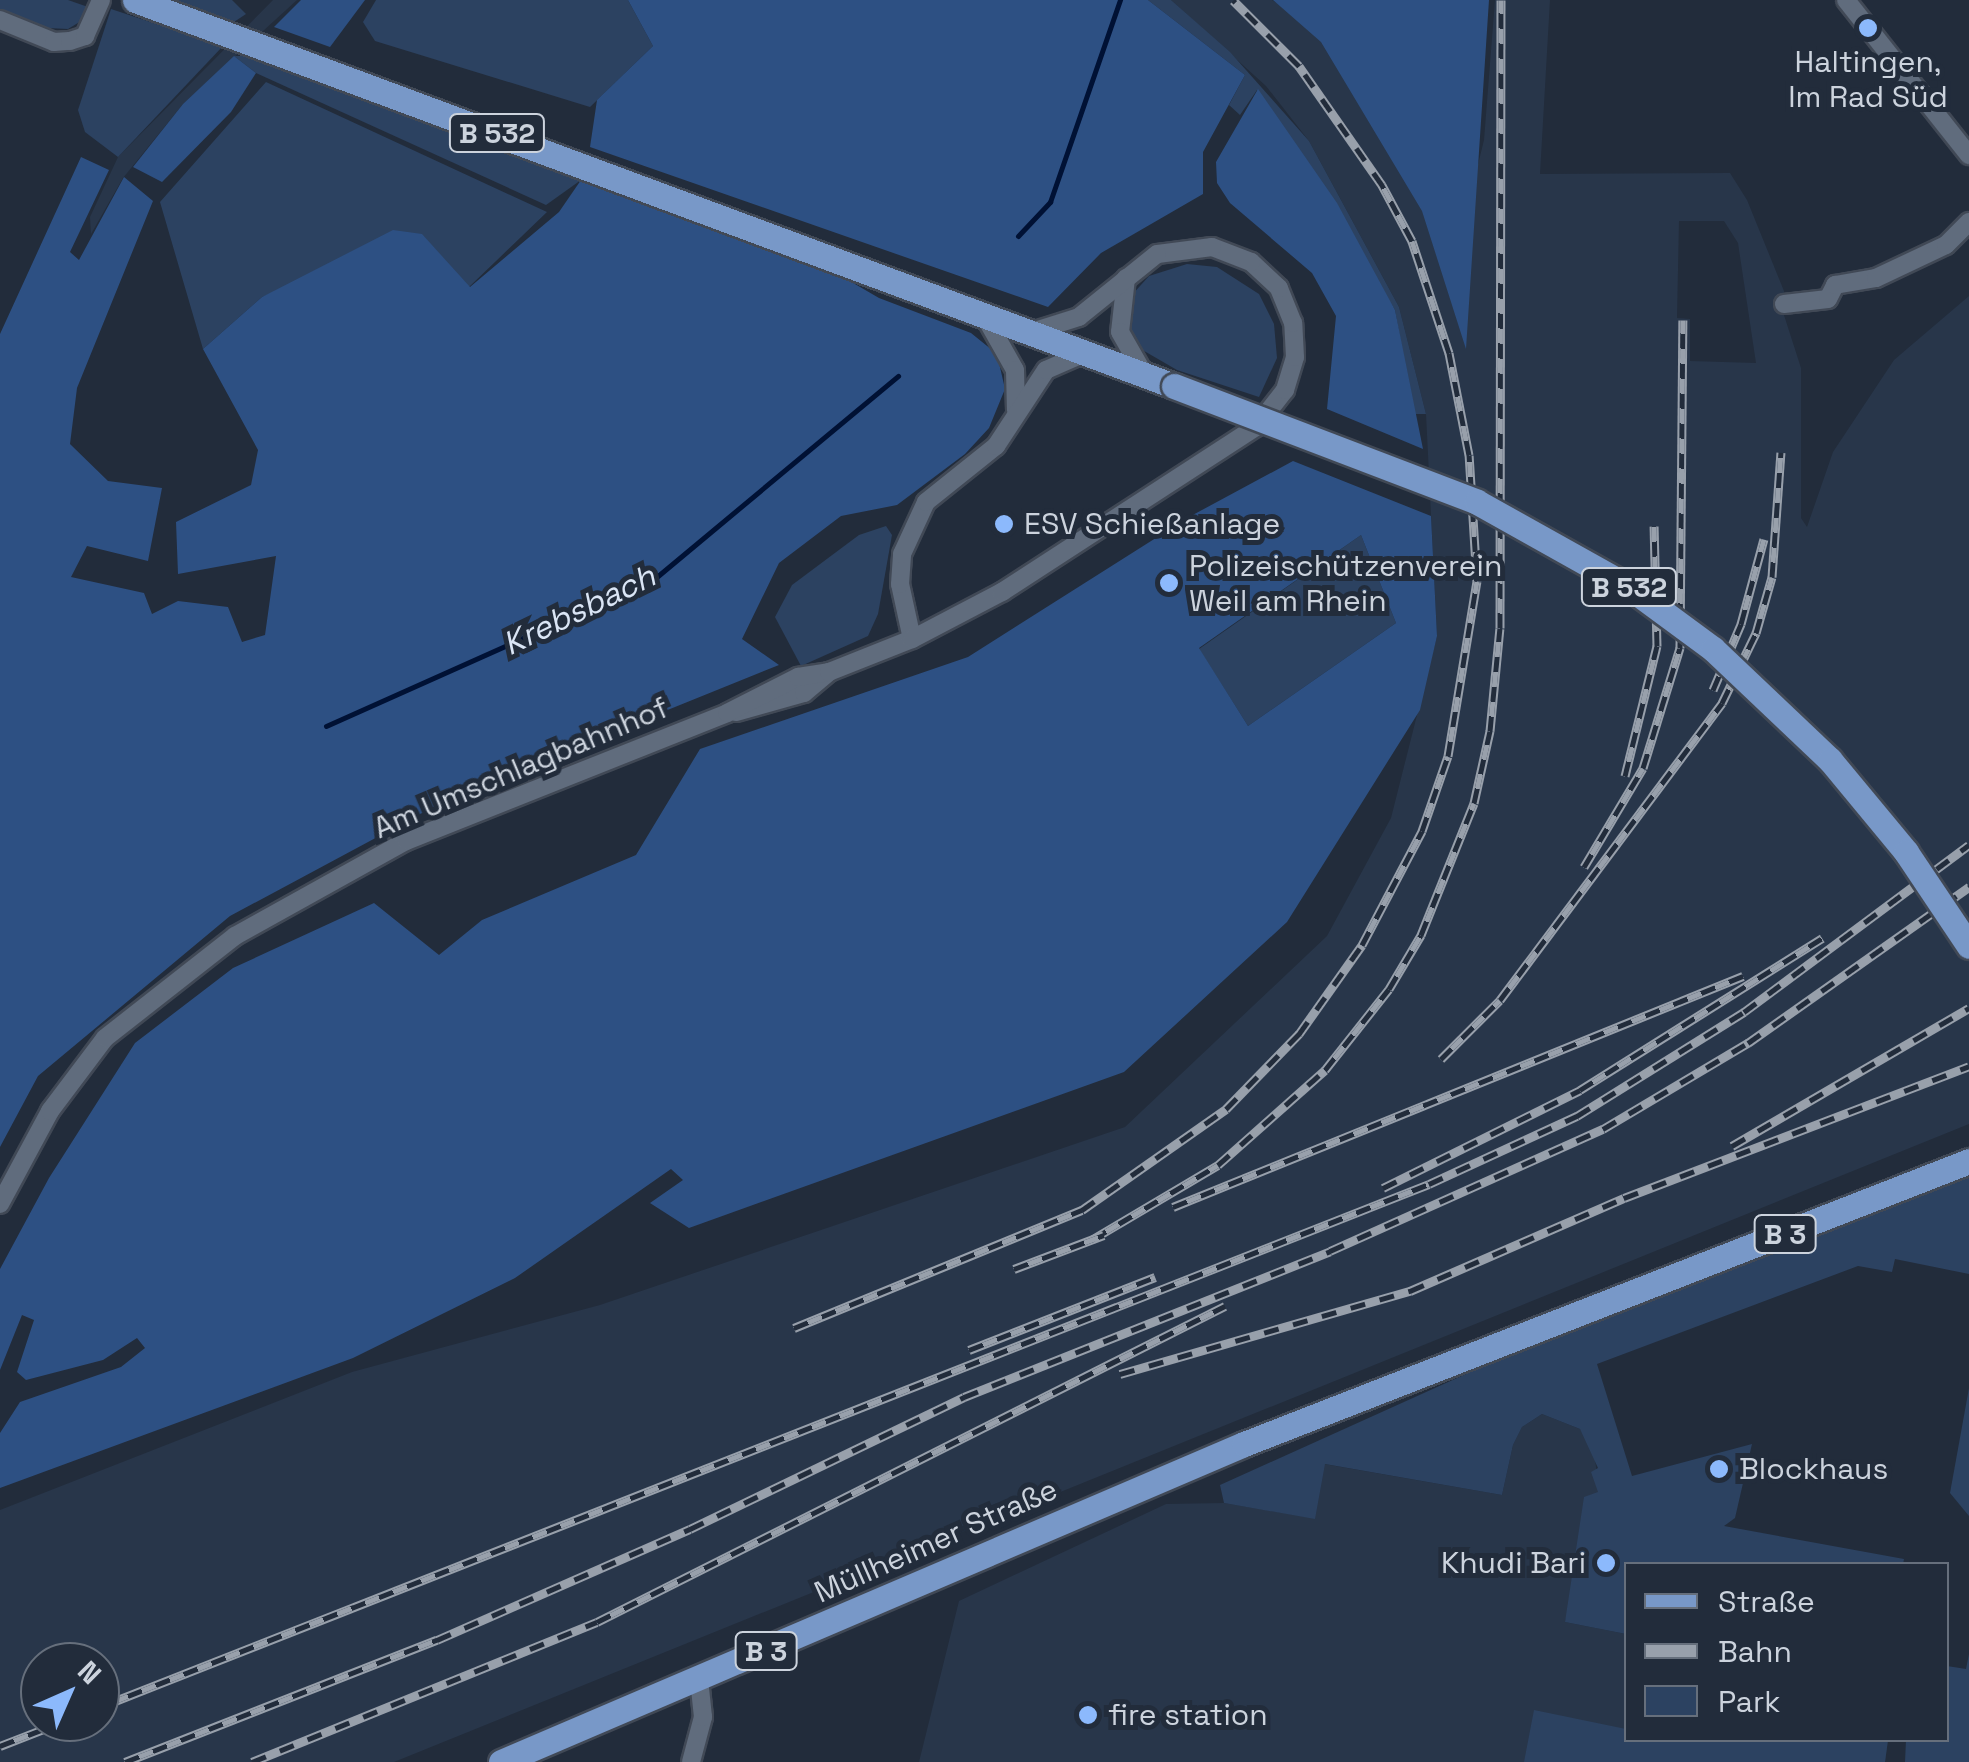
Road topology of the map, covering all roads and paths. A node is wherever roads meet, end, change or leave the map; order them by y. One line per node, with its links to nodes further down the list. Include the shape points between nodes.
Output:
1 (101, 0): 4 (street, via 84,36 70,41 54,42)
2 (135, 0): 9 (main road, B 532)
3 (1846, 0): 5 (street)
4 (0, 20)
5 (1969, 155)
6 (1969, 222): 8 (street, via 1928,254 1876,278 1835,285 1828,299)
7 (1126, 278): 10 (street, Am Umschlagbahnhof, via 1079,317); 12 (street, via 1120,332); 14 (street, Am Umschlagbahnhof, via 1157,254 1190,246 1233,252 1260,269 1287,304 1295,338 1292,374 1278,403 1238,441 1100,532)
8 (1784, 304)
9 (984, 314): 10 (main road, B 532); 13 (street, via 1015,370)
10 (1032, 332): 11 (main road, B 532)
11 (1085, 353): 12 (main road, B 532); 13 (street, via 1046,370)
12 (1144, 374): 15 (main road, B 532, bridge, via 1477,502 1628,587 1725,660 1820,749 1906,852)
13 (1016, 412): 14 (street, via 996,446 948,480 913,523 900,584)
14 (912, 639): 17 (street, Am Umschlagbahnhof, via 830,672 798,677 728,713 406,841 192,964 106,1038 50,1111)
15 (1969, 946)
16 (1969, 1161): 18 (main road, Müllheimer Straße / B 3, via 1106,1502)
17 (0, 1204)
18 (698, 1681): 19 (main road, Müllheimer Straße / B 3); 20 (street, via 704,1717)
19 (500, 1762)
20 (691, 1762)

